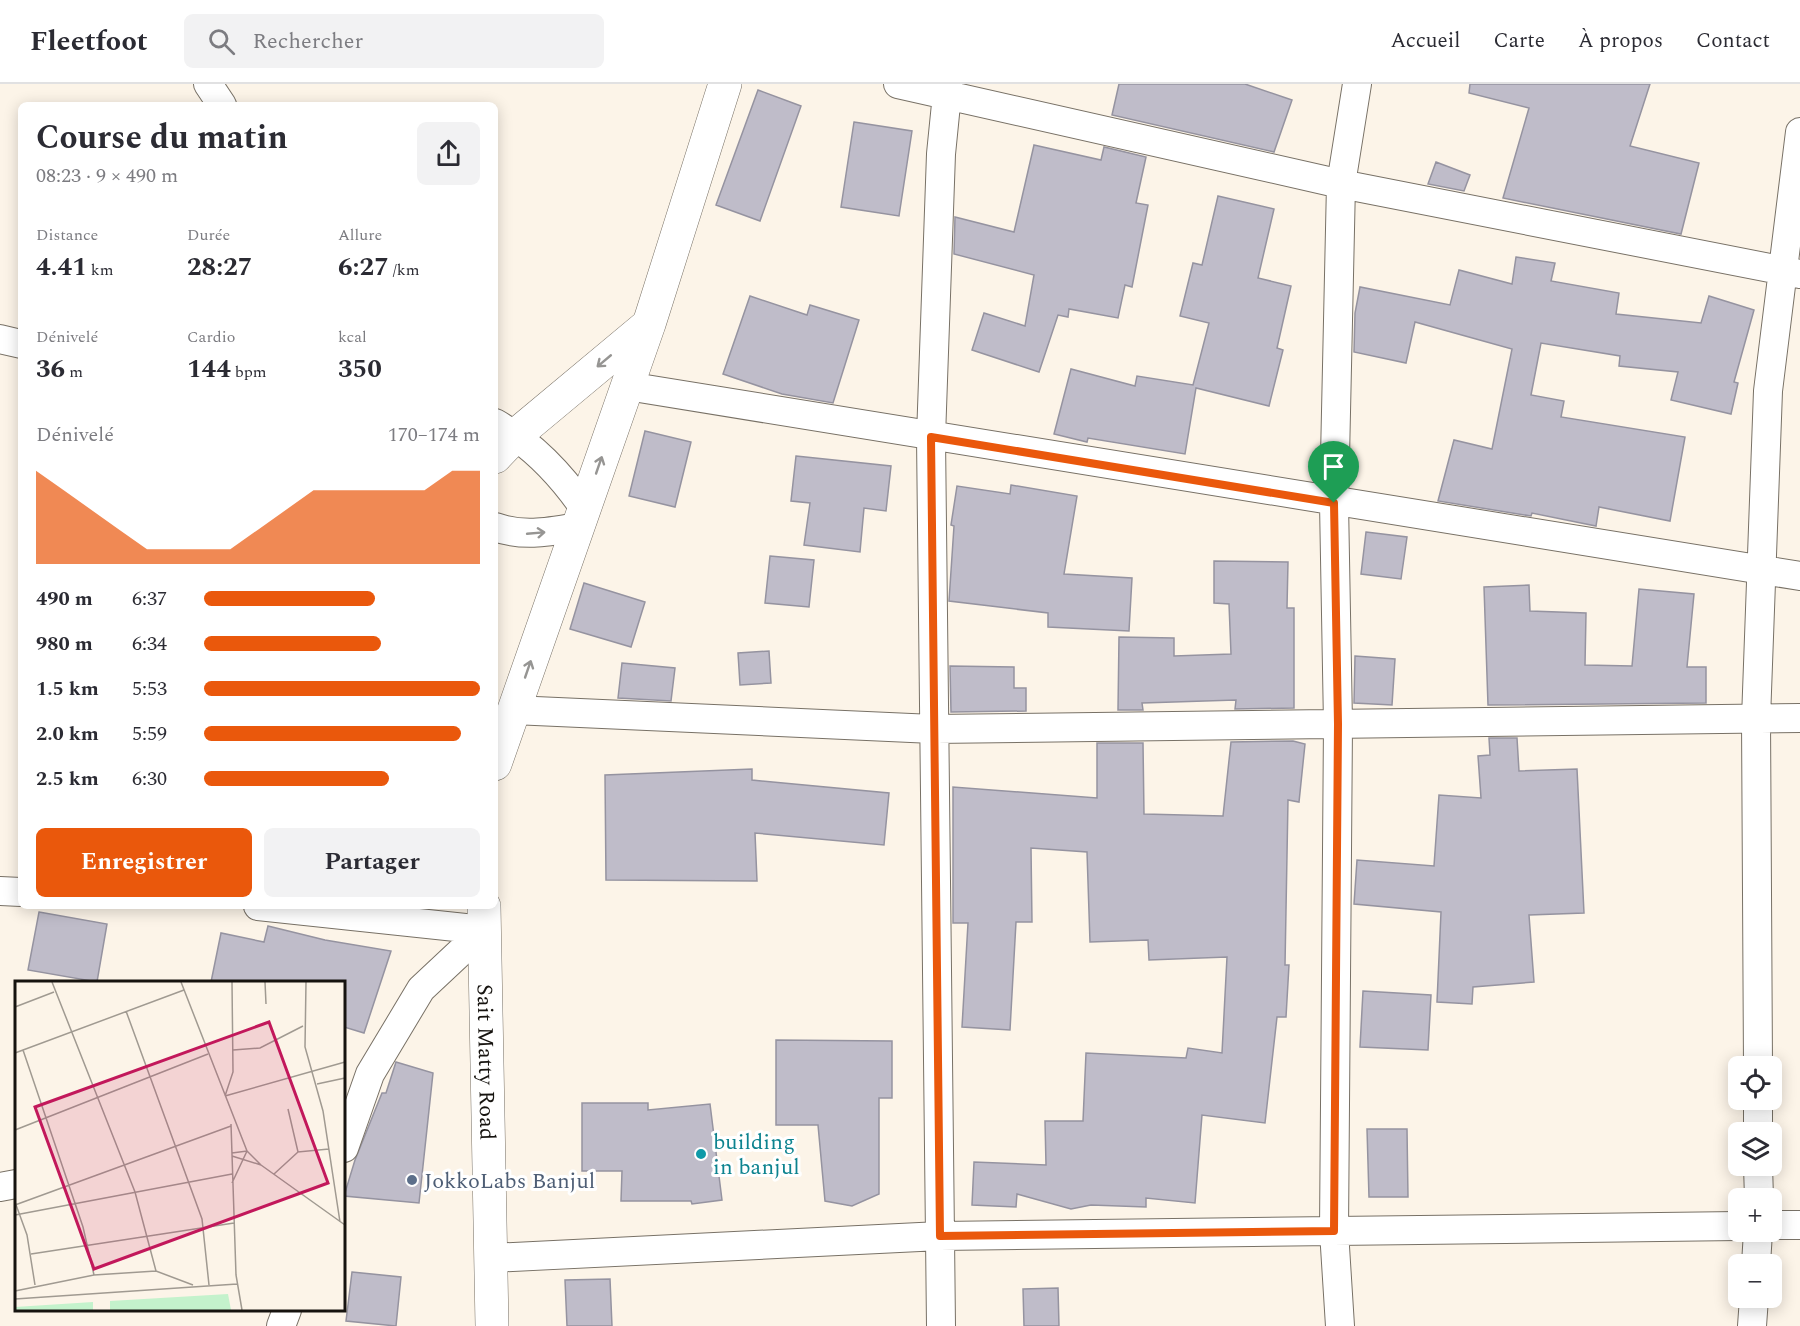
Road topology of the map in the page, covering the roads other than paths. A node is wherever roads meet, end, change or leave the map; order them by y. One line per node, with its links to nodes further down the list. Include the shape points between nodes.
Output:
1 (208, 84): 6 (street)
2 (725, 84): 10 (street)
3 (898, 84): 5 (street)
4 (1357, 84): 8 (street)
5 (946, 89): 8 (street); 14 (street)
6 (220, 102)
7 (1800, 132): 9 (street)
8 (1341, 184): 9 (street); 16 (street)
9 (1792, 273): 19 (street, via 1768,391)
10 (649, 324): 13 (street); 15 (street, one-way to 15)
11 (0, 339): 12 (street)
12 (18, 343)
13 (627, 386): 14 (street); 17 (street, one-way to 13)
14 (931, 437): 16 (street); 25 (street)
15 (502, 438): 17 (street, via 556,472)
16 (1334, 503): 19 (street); 24 (street)
17 (581, 518): 18 (street, one-way to 17, via 533,534); 21 (street, one-way to 17)
18 (498, 527)
19 (1762, 570): 20 (street); 23 (street)
20 (1800, 576)
21 (513, 710): 25 (street); 26 (street)
22 (1800, 718): 23 (street)
23 (1756, 719): 24 (street); 31 (street)
24 (1338, 724): 25 (street); 38 (street)
25 (933, 729): 39 (street)
26 (498, 755)
27 (0, 891): 28 (street)
28 (18, 892)
29 (314, 909): 30 (street)
30 (484, 918): 32 (street, via 421,989 370,1074); 40 (street, Sait Matty Road)
31 (1758, 1056)
32 (345, 1145)
33 (15, 1184): 34 (street)
34 (0, 1187)
35 (1782, 1225): 36 (street)
36 (1800, 1225)
37 (1728, 1226): 38 (street)
38 (1334, 1231): 39 (street); 46 (street)
39 (940, 1236): 40 (street); 45 (street)
40 (491, 1258): 44 (street, Sait Matty Road)
41 (1753, 1308): 47 (street)
42 (287, 1311): 43 (street)
43 (281, 1326)
44 (492, 1326)
45 (941, 1326)
46 (1340, 1326)
47 (1752, 1326)

